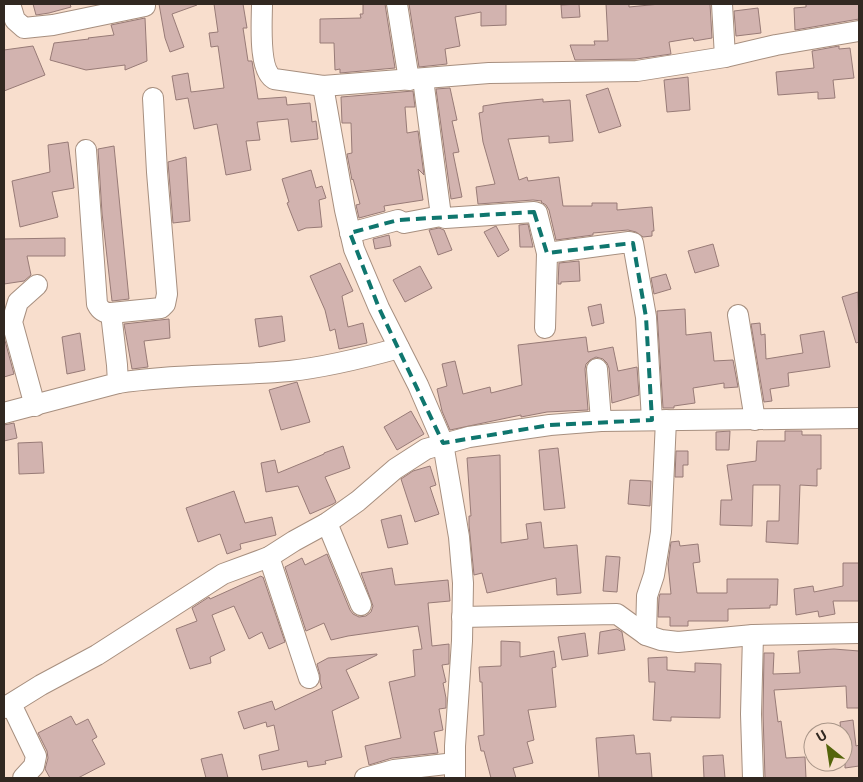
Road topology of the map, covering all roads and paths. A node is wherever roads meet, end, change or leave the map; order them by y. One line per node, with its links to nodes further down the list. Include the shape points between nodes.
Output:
1 (10, 4): 5 (street, via 15,20 24,28)
2 (262, 4): 9 (street, via 263,59 267,73 274,79)
3 (397, 4): 8 (street)
4 (722, 4): 7 (street)
5 (145, 6)
6 (859, 31): 7 (street)
7 (725, 57): 8 (street, via 637,71 489,73)
8 (416, 79): 9 (street); 12 (street)
9 (324, 86): 13 (street)
10 (153, 98): 16 (street, via 167,294 161,308)
11 (86, 150): 16 (street, via 97,304 105,313)
12 (441, 216): 13 (street, via 404,223 398,220); 14 (street, via 537,213)
13 (350, 232): 19 (street, via 357,257)
14 (546, 253): 18 (street); 25 (street, via 633,243)
15 (37, 285): 22 (street, via 18,302 12,322)
16 (111, 313): 21 (street)
17 (738, 315): 26 (street)
18 (545, 328)
19 (399, 348): 21 (street, via 356,360 289,371 178,376); 28 (street)
20 (597, 369): 27 (street)
21 (118, 383): 22 (street)
22 (35, 406): 23 (street)
23 (4, 413)
24 (859, 418): 26 (street)
25 (659, 420): 26 (street); 27 (street); 34 (street, via 661,532 647,596)
26 (755, 420)
27 (601, 421): 28 (street, via 550,425)
28 (443, 444): 29 (street, via 426,449 395,469); 32 (street, via 459,537)
29 (327, 523): 30 (street); 31 (street)
30 (269, 557): 36 (street); 37 (street, via 223,574 97,655)
31 (362, 605)
32 (462, 617): 34 (street, via 618,614); 38 (street)
33 (859, 633): 35 (street)
34 (646, 635): 35 (street, via 678,642)
35 (753, 635): 41 (street)
36 (309, 678)
37 (7, 706): 39 (street, via 36,756 34,766)
38 (455, 771): 40 (street, via 394,770)
39 (23, 778)
40 (364, 778)
41 (753, 778)

